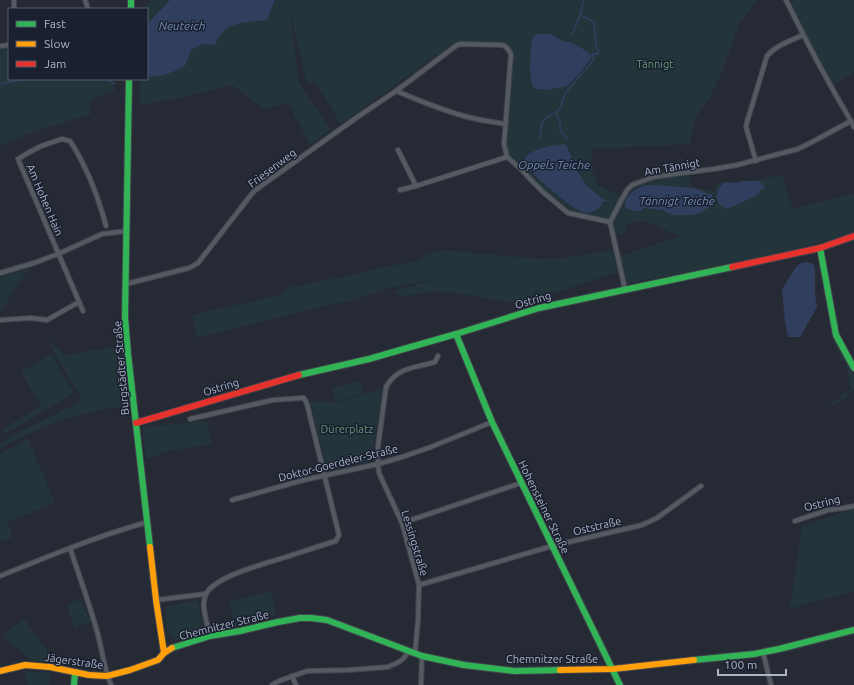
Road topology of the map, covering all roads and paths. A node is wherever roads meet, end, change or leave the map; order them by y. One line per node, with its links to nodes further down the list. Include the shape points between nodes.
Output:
1 (786, 0): 2 (street)
2 (803, 35): 5 (street); 10 (street, via 775,48 768,56 746,127)
3 (129, 80): 15 (main road, Burgstädter Straße)
4 (396, 91): 6 (street, via 443,110 473,119); 6 (street, Friesenweg, via 457,45 503,46 511,54); 20 (street, Friesenweg, via 254,191 198,263 189,268)
5 (850, 121): 7 (street); 10 (street, Am Tännigt, via 798,149)
6 (506, 124): 9 (street, Friesenweg, via 504,144)
7 (854, 127)
8 (398, 150): 11 (street)
9 (507, 157): 11 (street); 13 (street, via 568,213)
10 (756, 161): 13 (street, Am Tännigt, via 660,176 638,182 627,190)
11 (416, 186): 12 (street)
12 (400, 190)
13 (610, 222): 21 (street)
14 (106, 226): 18 (street, Am Hohen Hain, via 89,177 70,141 62,139 28,153 18,159)
15 (127, 231): 18 (street, Am Hohen Hain, via 102,234); 20 (main road, Burgstädter Straße)
16 (854, 236): 17 (main road, Ostring)
17 (820, 248): 21 (main road, Ostring); 27 (main road, via 836,334)
18 (58, 254): 19 (street, Am Hohen Hain); 22 (street, Am Hohen Hain)
19 (0, 273)
20 (126, 284): 30 (main road, Burgstädter Straße, via 128,354)
21 (625, 289): 25 (main road, Ostring, via 540,308)
22 (79, 302): 23 (street, Am Hohen Hain); 24 (street, via 47,320)
23 (83, 311)
24 (0, 320)
25 (456, 334): 29 (main road, Hohensteiner Straße); 30 (main road, Ostring, via 268,384)
26 (438, 356): 31 (street, via 435,362 400,371 386,387)
27 (854, 368)
28 (190, 419): 32 (street, via 273,400 304,398)
29 (492, 422): 31 (street, Doktor-Goerdeler-Straße, via 431,447); 33 (main road, Hohensteiner Straße)
30 (136, 423): 38 (main road, Burgstädter Straße)
31 (378, 464): 32 (street, Doktor-Goerdeler-Straße); 39 (street, Lessingstraße, via 379,473)
32 (325, 476): 35 (street, Doktor-Goerdeler-Straße); 44 (street, via 339,535 336,541 242,570 214,585)
33 (521, 483): 39 (street); 40 (main road, Hohensteiner Straße)
34 (701, 486): 40 (street, Oststraße, via 642,525)
35 (232, 500)
36 (854, 506): 37 (street, Ostring, via 828,510)
37 (795, 520)
38 (148, 522): 41 (street); 45 (main road, Burgstädter Straße)
39 (402, 523): 43 (street, Lessingstraße)
40 (552, 546): 43 (street, Oststraße); 53 (main road, Hohensteiner Straße)
41 (70, 548): 42 (street); 56 (street, via 98,632)
42 (0, 575)
43 (419, 585): 51 (street, Lessingstraße)
44 (205, 594): 45 (street); 47 (street, via 204,606)
45 (156, 600): 50 (main road, Burgstädter Straße)
46 (854, 630): 49 (main road, Chemnitzer Straße)
47 (210, 636): 48 (main road, Chemnitzer Straße, via 311,618 327,620); 50 (main road, Chemnitzer Straße, via 171,648)
48 (408, 652): 51 (main road, Chemnitzer Straße); 57 (street, via 399,662 388,667 307,671)
49 (763, 652): 53 (main road, Chemnitzer Straße); 64 (street)
50 (164, 653): 56 (main road, Jägerstraße, via 155,661)
51 (415, 654): 52 (main road, Chemnitzer Straße)
52 (422, 656): 53 (main road, Chemnitzer Straße, via 464,665 515,671); 62 (street)
53 (612, 669): 63 (main road, Hohensteiner Straße)
54 (0, 671): 55 (main road, Jägerstraße, via 25,665)
55 (75, 672): 56 (main road, Jägerstraße); 58 (main road)
56 (107, 676): 59 (street)
57 (292, 676): 60 (street); 61 (street)
58 (74, 685)
59 (111, 685)
60 (272, 685)
61 (296, 685)
62 (422, 685)
63 (620, 685)
64 (771, 685)

